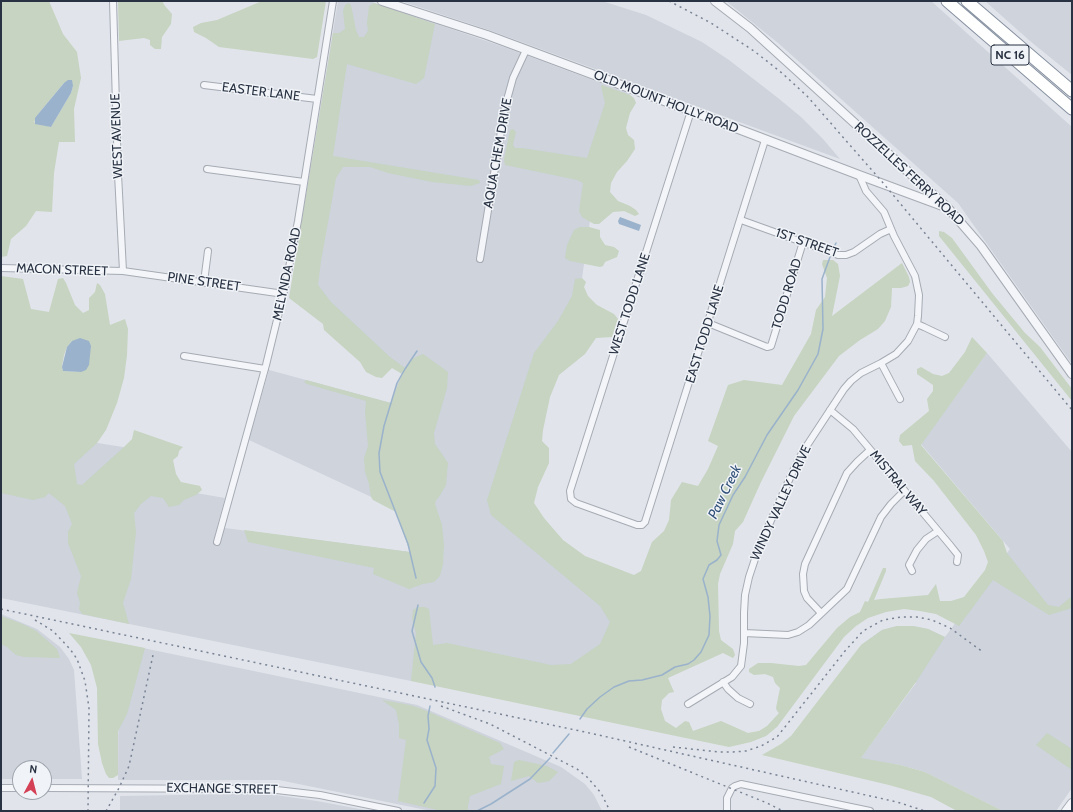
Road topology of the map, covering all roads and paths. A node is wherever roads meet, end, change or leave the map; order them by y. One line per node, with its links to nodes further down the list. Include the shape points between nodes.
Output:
1 (113, 1): 24 (street, WEST AVENUE)
2 (332, 1): 10 (street, MELYNDA ROAD)
3 (382, 1): 7 (street, OLD MOUNT HOLLY ROAD)
4 (715, 1): 17 (street, ROZZELLES FERRY ROAD, via 750,28)
5 (947, 1): 11 (highway, NC 16)
6 (967, 1): 9 (highway, NC 16)
7 (526, 50): 12 (street, OLD MOUNT HOLLY ROAD); 22 (street, AQUA CHEM DRIVE, via 513,78 505,107)
8 (204, 85): 10 (street, EASTER LANE)
9 (1072, 91)
10 (317, 99): 16 (street, MELYNDA ROAD)
11 (1072, 109)
12 (691, 111): 13 (street, OLD MOUNT HOLLY ROAD); 38 (street, WEST TODD LANE, via 570,491 570,497 576,503)
13 (765, 140): 15 (street, OLD MOUNT HOLLY ROAD); 18 (street, EAST TODD LANE)
14 (207, 169): 16 (street)
15 (859, 176): 17 (street, OLD MOUNT HOLLY ROAD); 19 (street, WINDY VALLEY DRIVE, via 866,191 884,212)
16 (304, 182): 26 (street, MELYNDA ROAD)
17 (948, 208): 33 (street, ROZZELLES FERRY ROAD, via 981,246)
18 (740, 220): 20 (street, 1ST STREET); 27 (street, EAST TODD LANE)
19 (891, 230): 20 (street, 1ST STREET, via 846,255 833,254); 28 (street, WINDY VALLEY DRIVE, via 918,286)
20 (803, 242): 27 (street, TODD ROAD, via 772,346 767,347)
21 (208, 251): 25 (street)
22 (480, 259)
23 (1, 268): 24 (street, MACON STREET)
24 (123, 272): 25 (street, PINE STREET)
25 (204, 282): 26 (street, PINE STREET)
26 (284, 294): 32 (street, MELYNDA ROAD)
27 (708, 324): 38 (street, EAST TODD LANE)
28 (917, 324): 29 (street); 31 (street, WINDY VALLEY DRIVE, via 903,347)
29 (945, 337)
30 (184, 356): 32 (street)
31 (881, 363): 34 (street); 35 (street, WINDY VALLEY DRIVE, via 851,381)
32 (265, 369): 40 (street, MELYNDA ROAD)
33 (1072, 374)
34 (900, 399)
35 (830, 410): 36 (street, MISTRAL WAY, via 853,429); 44 (street, WINDY VALLEY DRIVE, via 802,452 759,547 745,595)
36 (870, 450): 37 (street, MISTRAL WAY); 43 (street, via 847,473 805,564 804,591)
37 (904, 491): 39 (street, MISTRAL WAY); 43 (street, via 890,504 881,518 847,589)
38 (642, 526)
39 (938, 531): 41 (street, MISTRAL WAY, via 958,555); 42 (street, via 917,550 909,565)
40 (217, 542)
41 (957, 562)
42 (912, 571)
43 (821, 613): 44 (street, via 809,625 788,635)
44 (744, 633): 45 (street, WINDY VALLEY DRIVE, via 741,666 732,677)
45 (723, 682): 46 (street, WINDY VALLEY DRIVE); 47 (street, via 738,698)
46 (688, 704)
47 (750, 704)
48 (1, 788): 49 (street)
49 (12, 788)
50 (52, 788): 52 (street, EXCHANGE STREET, via 268,789 320,795)
51 (1072, 803): 55 (street)
52 (398, 811)
53 (727, 811): 54 (street, via 727,798 732,788 738,784)
54 (870, 811)
55 (1066, 811)

